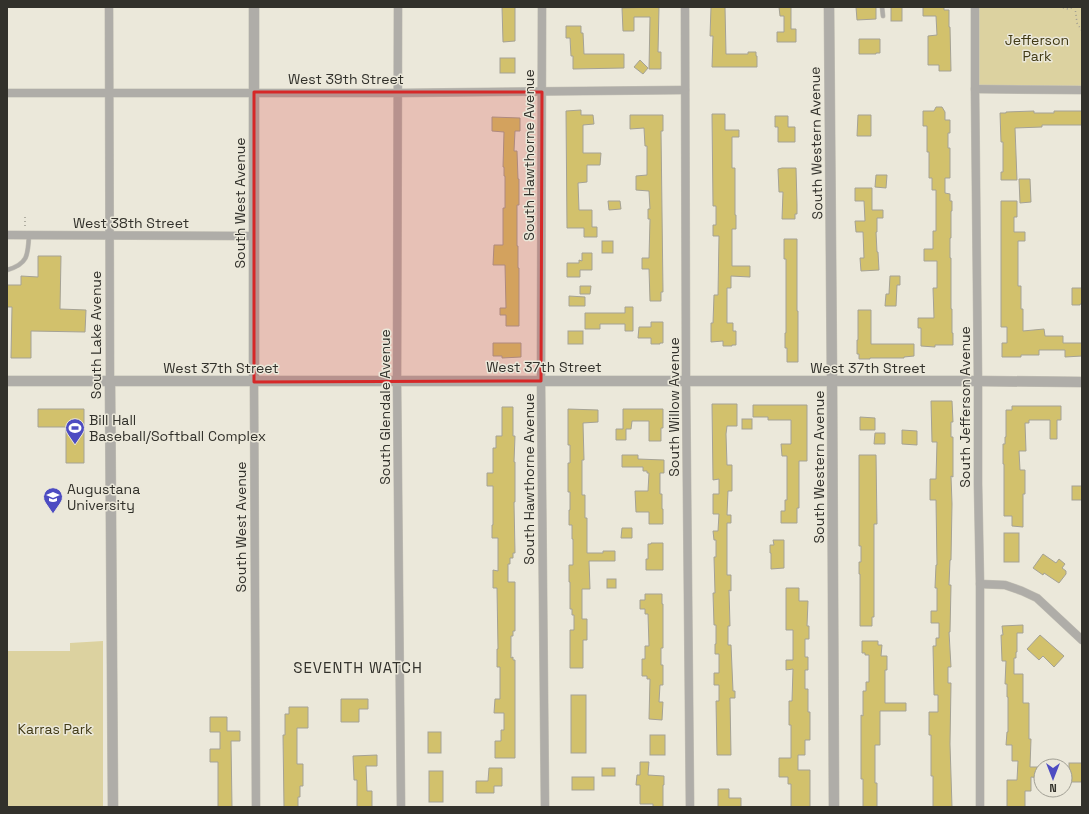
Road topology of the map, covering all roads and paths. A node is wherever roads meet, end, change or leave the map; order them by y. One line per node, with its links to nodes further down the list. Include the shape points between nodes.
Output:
1 (109, 7): 19 (street, South Lake Avenue)
2 (254, 7): 16 (street, South West Avenue)
3 (398, 7): 20 (street, South Glendale Avenue)
4 (542, 7): 17 (street, South Hawthorne Avenue)
5 (685, 7): 14 (street, South Willow Avenue)
6 (828, 7): 35 (street, South Western Avenue)
7 (882, 7): 11 (lane)
8 (975, 7): 13 (street, South Jefferson Avenue)
9 (1059, 7): 10 (path)
10 (1075, 7): 12 (path, via 1077,22)
11 (883, 16)
12 (1082, 31)
13 (975, 89): 15 (street); 31 (street, South Jefferson Avenue)
14 (685, 90): 17 (street, West 39th Street); 34 (street, South Willow Avenue)
15 (1082, 90)
16 (254, 92): 19 (street, West 39th Street); 20 (street, West 39th Street); 26 (street, South West Avenue)
17 (542, 92): 20 (street, West 39th Street); 30 (street, South Hawthorne Avenue)
18 (7, 93): 19 (street, West 39th Street)
19 (109, 93): 25 (street, South Lake Avenue)
20 (398, 93): 33 (street, South Glendale Avenue)
21 (25, 217): 22 (path)
22 (25, 227)
23 (7, 235): 24 (street, West 38th Street)
24 (29, 235): 25 (street, West 38th Street); 27 (lane, via 25,261)
25 (110, 235): 26 (street, West 38th Street); 29 (street, South Lake Avenue)
26 (254, 236): 32 (street, South West Avenue)
27 (7, 270)
28 (7, 381): 29 (street, West 37th Street)
29 (110, 381): 32 (street, West 37th Street); 39 (street, South Lake Avenue)
30 (541, 381): 33 (street, West 37th Street); 34 (street, West 37th Street); 42 (street, South Hawthorne Avenue)
31 (978, 381): 35 (street, West 37th Street); 36 (street, West 37th Street); 37 (street, South Jefferson Avenue)
32 (254, 382): 33 (street, West 37th Street); 40 (street, South West Avenue)
33 (397, 382): 41 (street, South Glendale Avenue)
34 (686, 382): 35 (street, West 37th Street); 43 (street, South Willow Avenue)
35 (832, 382): 44 (street, South Western Avenue)
36 (1082, 382)
37 (980, 584): 38 (street, via 1005,585 1037,598); 45 (street, South Jefferson Avenue)
38 (1082, 640)
39 (113, 807)
40 (256, 807)
41 (401, 807)
42 (544, 807)
43 (690, 807)
44 (834, 807)
45 (980, 807)

